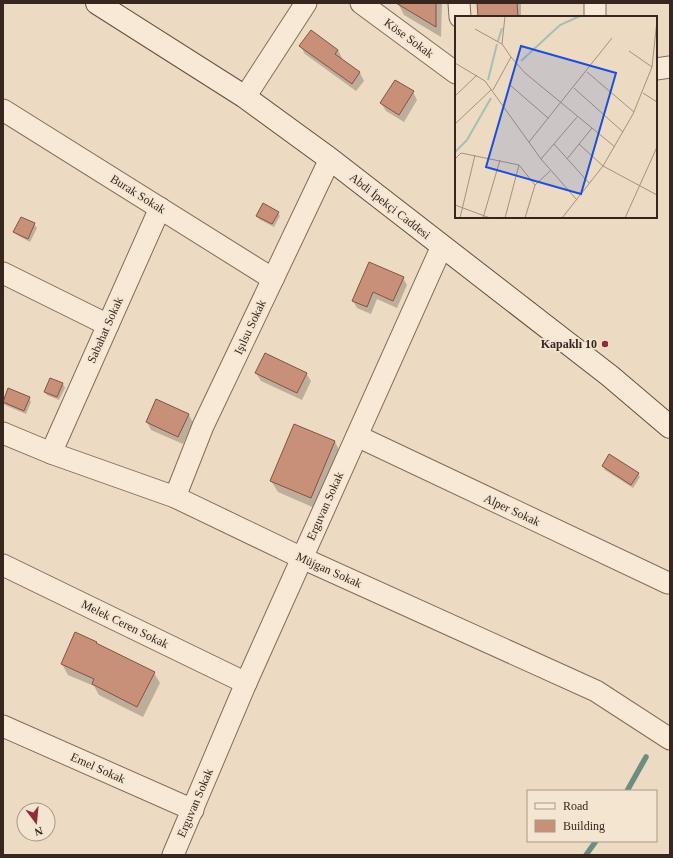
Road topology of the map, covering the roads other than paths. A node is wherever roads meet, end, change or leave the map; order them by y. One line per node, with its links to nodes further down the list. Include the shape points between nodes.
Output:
1 (97, 3): 11 (street, Abdi İpekçi Caddesi)
2 (306, 3): 11 (street)
3 (361, 3): 10 (street, Köse Sokak)
4 (459, 3): 6 (street)
5 (595, 3): 7 (street)
6 (460, 16)
7 (595, 16)
8 (670, 67): 9 (street)
9 (657, 69)
10 (455, 72)
11 (246, 97): 13 (street, Abdi İpekçi Caddesi)
12 (3, 110): 14 (street, Burak Sokak)
13 (330, 159): 15 (street, Abdi İpekçi Caddesi); 17 (street, Işılsu Sokak)
14 (160, 208): 17 (street, Burak Sokak); 18 (street, Sabahat Sokak)
15 (442, 246): 19 (street, Abdi İpekçi Caddesi, via 610,376); 21 (street, Erguvan Sokak)
16 (3, 273): 18 (street)
17 (273, 279): 23 (street, Işılsu Sokak, via 203,426)
18 (108, 325): 22 (street, Sabahat Sokak)
19 (670, 427)
20 (3, 432): 22 (street, Müjgan Sokak)
21 (357, 436): 24 (street, Erguvan Sokak); 26 (street, Alper Sokak)
22 (51, 453): 23 (street, Müjgan Sokak)
23 (175, 497): 24 (street, Müjgan Sokak)
24 (302, 558): 27 (street, Erguvan Sokak); 29 (street, Müjgan Sokak, via 596,691)
25 (3, 565): 27 (street, Melek Ceren Sokak)
26 (668, 583)
27 (246, 683): 30 (street, Erguvan Sokak)
28 (3, 726): 30 (street, Emel Sokak)
29 (670, 740)
30 (193, 810): 31 (street, Erguvan Sokak)
31 (173, 855)

